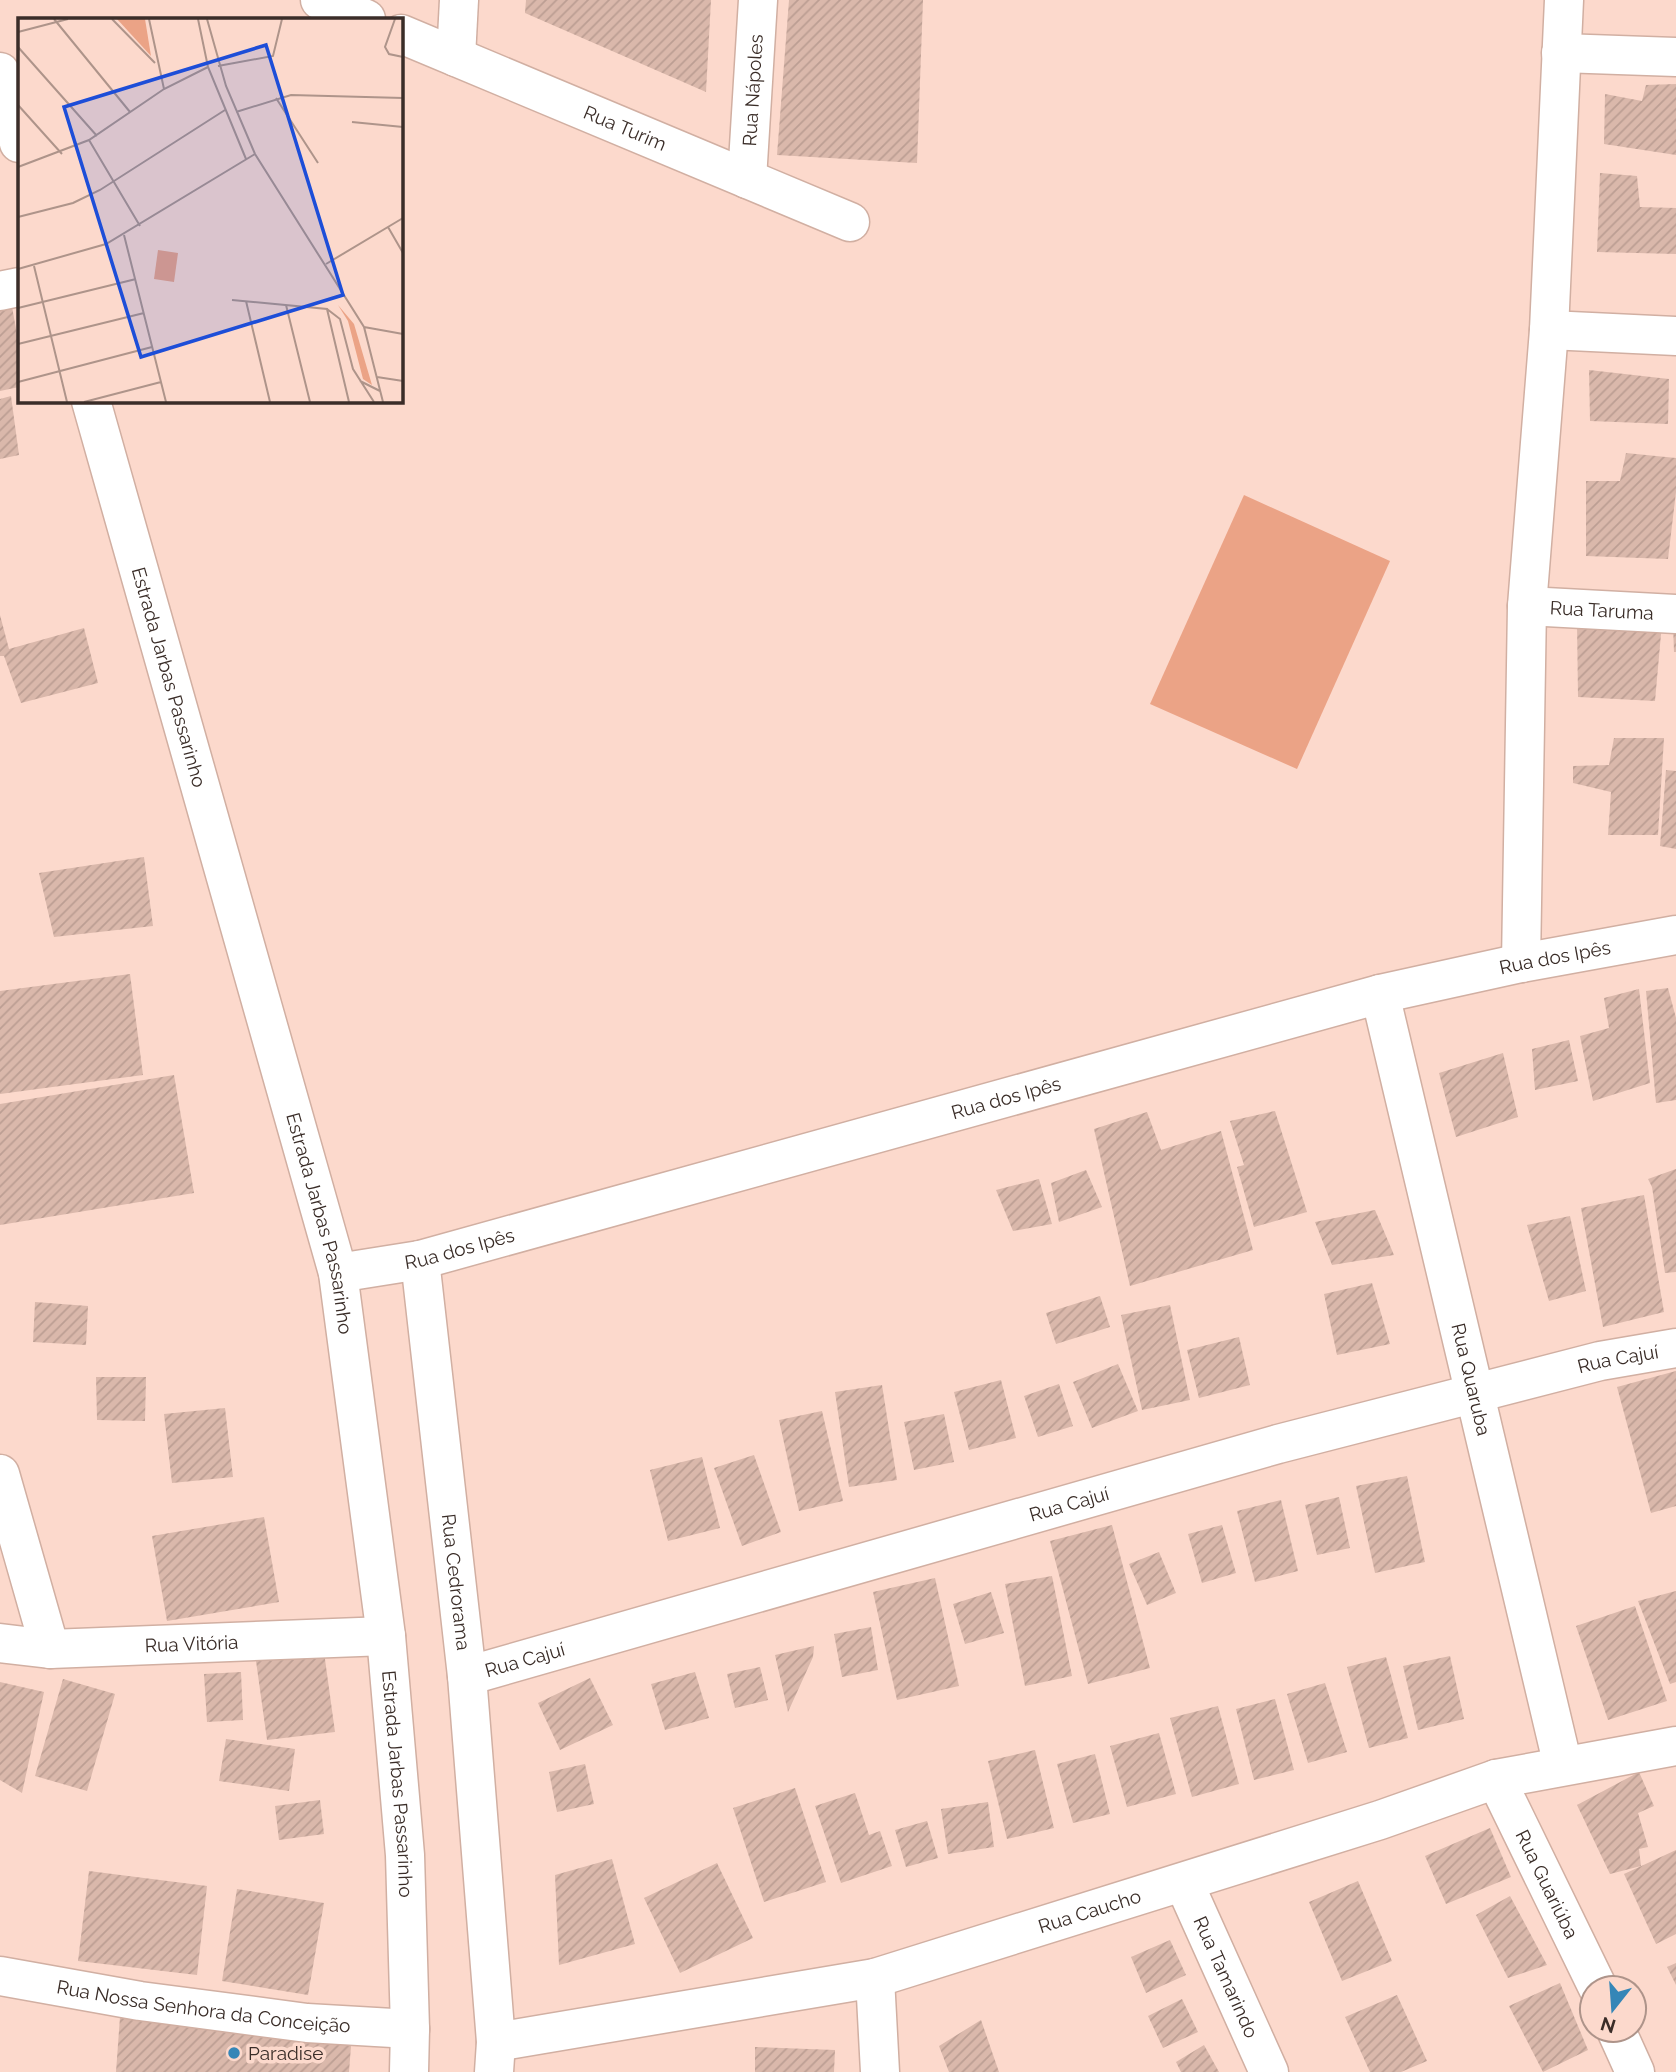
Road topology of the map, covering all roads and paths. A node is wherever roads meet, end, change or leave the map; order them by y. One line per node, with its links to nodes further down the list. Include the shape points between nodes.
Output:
1 (320, 0): 5 (street)
2 (459, 0): 8 (street)
3 (758, 0): 12 (street, Rua Nápoles)
4 (1564, 0): 7 (street)
5 (364, 18)
6 (402, 34): 8 (street, Rua Turim)
7 (1561, 53): 9 (street); 16 (street)
8 (456, 57): 12 (street, Rua Turim)
9 (1676, 57)
10 (0, 72): 11 (street)
11 (18, 139)
12 (747, 179): 13 (street, Rua Turim)
13 (850, 222)
14 (18, 287): 15 (street)
15 (0, 291)
16 (1549, 330): 17 (street); 19 (street)
17 (1676, 336)
18 (91, 402): 25 (street, Estrada Jarbas Passarinho)
19 (1527, 606): 20 (street, Rua Taruma); 22 (street)
20 (1676, 614)
21 (1676, 935): 22 (street, Rua dos Ipês)
22 (1521, 963): 23 (street, Rua dos Ipês)
23 (1380, 993): 24 (street, Rua dos Ipês); 27 (street, Rua Quaruba)
24 (420, 1260): 25 (street, Rua dos Ipês); 32 (street, Rua Cedrorama)
25 (338, 1273): 29 (street, Estrada Jarbas Passarinho)
26 (1676, 1348): 27 (street, Rua Cajuí, via 1600,1361)
27 (1476, 1392): 32 (street, Rua Cajuí, via 1278,1444); 34 (street, Rua Quaruba)
28 (0, 1474): 31 (street)
29 (386, 1636): 31 (street, Rua Vitória); 40 (street, Estrada Jarbas Passarinho, via 405,1855)
30 (0, 1643): 31 (street, Rua Vitória)
31 (50, 1649)
32 (467, 1676): 42 (street, Rua Cedrorama)
33 (1676, 1746): 34 (street, Rua Caucho)
34 (1563, 1766): 35 (street, Rua Caucho)
35 (1496, 1779): 36 (street, Rua Caucho); 37 (street, Rua Guariúba)
36 (1184, 1883): 39 (street, Rua Caucho); 45 (street, Rua Tamarindo)
37 (1591, 1974)
38 (0, 1976): 40 (street, Rua Nossa Senhora da Conceição, via 140,2001 307,2023)
39 (875, 1978): 42 (street, Rua Caucho); 44 (street)
40 (410, 2029): 43 (street, Estrada Jarbas Passarinho)
41 (1622, 2044): 46 (street)
42 (495, 2057)
43 (409, 2072)
44 (880, 2072)
45 (1269, 2072)
46 (1635, 2072)

